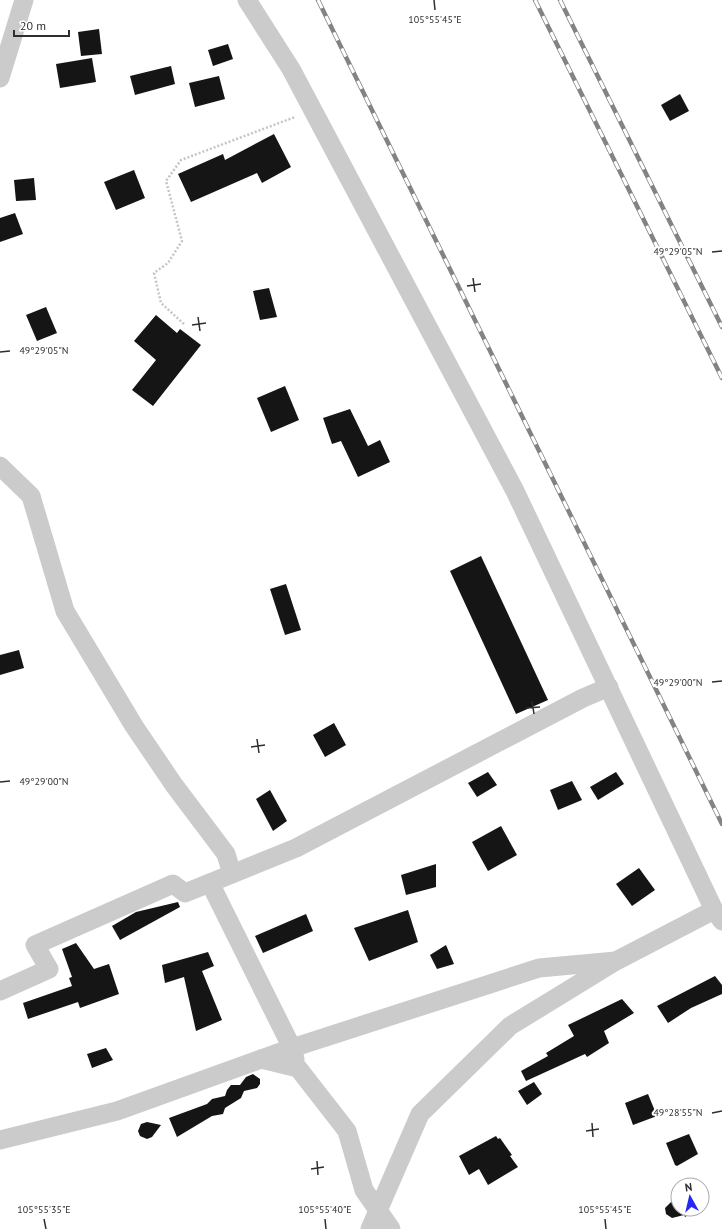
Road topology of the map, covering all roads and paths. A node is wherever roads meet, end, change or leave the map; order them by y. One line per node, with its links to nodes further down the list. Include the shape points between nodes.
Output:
1 (24, 0): 3 (street)
2 (247, 0): 4 (street)
3 (0, 78)
4 (307, 99): 5 (path, via 297,116 181,160 166,181 182,241 168,263 154,272 161,303); 7 (street, via 515,491)
5 (184, 324)
6 (0, 466): 8 (street, via 31,496 65,611 138,732 226,854)
7 (609, 687): 8 (street, via 583,698 296,848); 10 (street)
8 (232, 874): 9 (street)
9 (210, 883): 12 (street, via 185,893 173,884 35,945 49,969); 13 (street)
10 (718, 916): 11 (street)
11 (616, 961): 13 (street, via 539,968); 17 (street, via 510,1026 420,1114)
12 (0, 991)
13 (292, 1048): 14 (street); 15 (street)
14 (261, 1059): 15 (street); 16 (street, via 117,1111)
15 (298, 1068): 17 (street, via 347,1130 364,1190)
16 (0, 1140)
17 (377, 1211): 18 (street); 19 (street)
18 (370, 1229)
19 (391, 1229)

